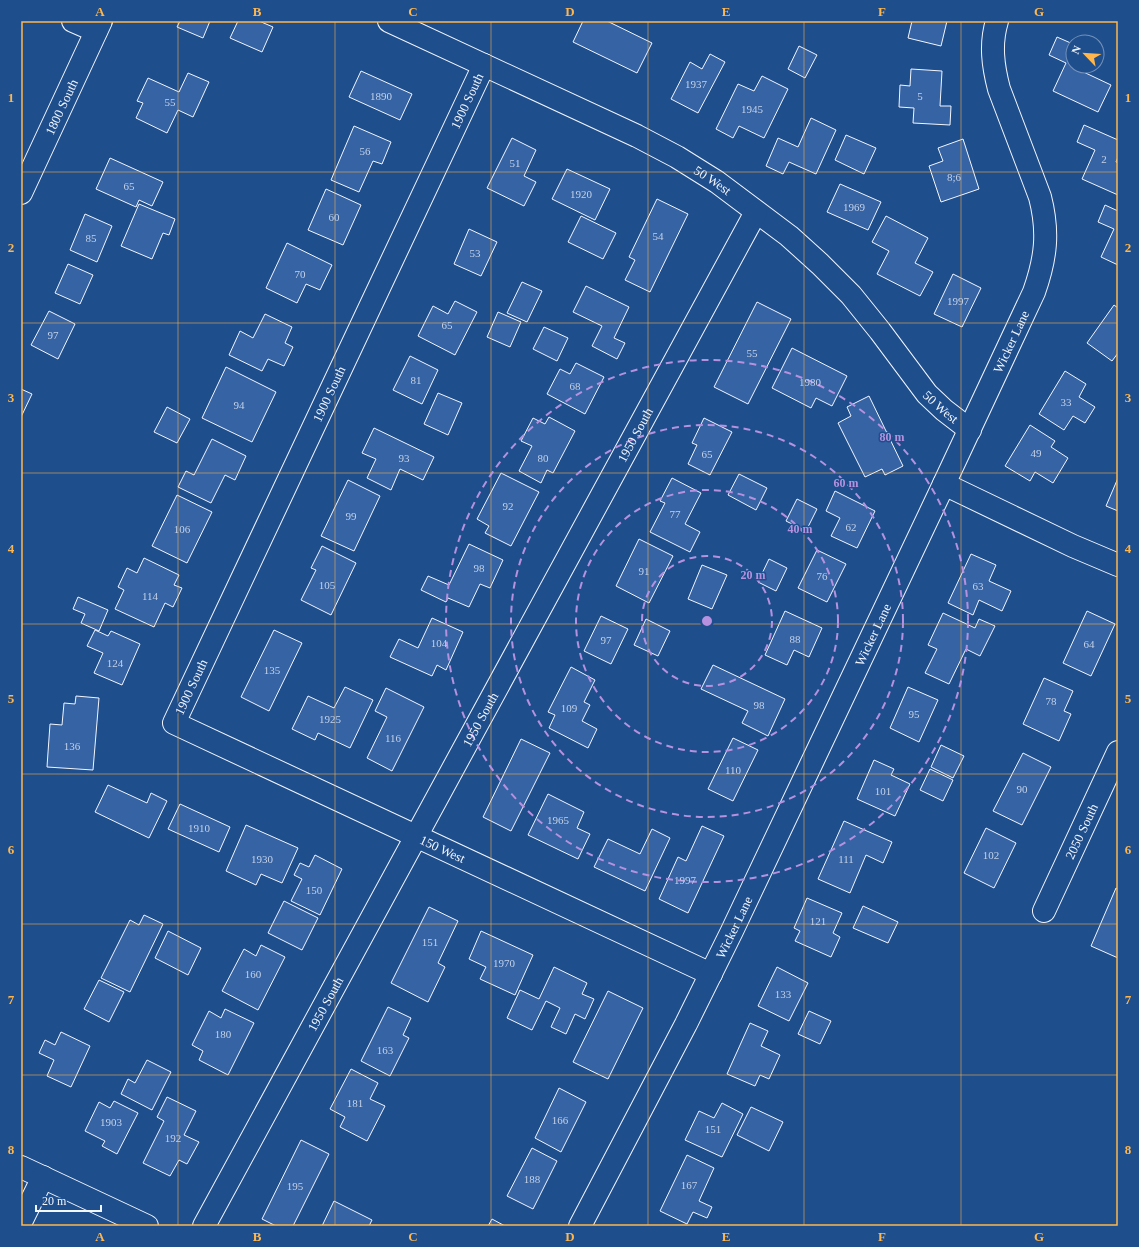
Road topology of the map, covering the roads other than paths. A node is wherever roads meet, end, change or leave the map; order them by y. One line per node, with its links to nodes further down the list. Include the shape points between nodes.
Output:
1 (73, 21): 4 (street)
2 (389, 21): 5 (street, 50 West)
3 (997, 21): 8 (street, Wicker Lane, via 992,57 994,73 1040,198 1046,228 1045,244 1040,276 1034,292)
4 (99, 26): 6 (street, 1800 South)
5 (484, 65): 7 (street, 50 West, via 676,157 717,182); 11 (street, 1900 South)
6 (21, 193)
7 (756, 212): 8 (street, 50 West, via 789,236 851,295 927,394); 13 (street, 1950 South)
8 (970, 430): 9 (street, Wicker Lane)
9 (944, 484): 10 (street, via 1073,546); 15 (street, Wicker Lane)
10 (1118, 564)
11 (174, 723): 13 (street, 150 West)
12 (1118, 752): 14 (street, 2050 South)
13 (416, 836): 15 (street, 150 West); 20 (street, 1950 South)
14 (1044, 911)
15 (711, 974): 21 (street, Wicker Lane)
16 (21, 1167): 17 (street)
17 (43, 1177): 18 (street); 19 (street)
18 (21, 1222)
19 (147, 1226)
20 (204, 1226)
21 (580, 1226)

